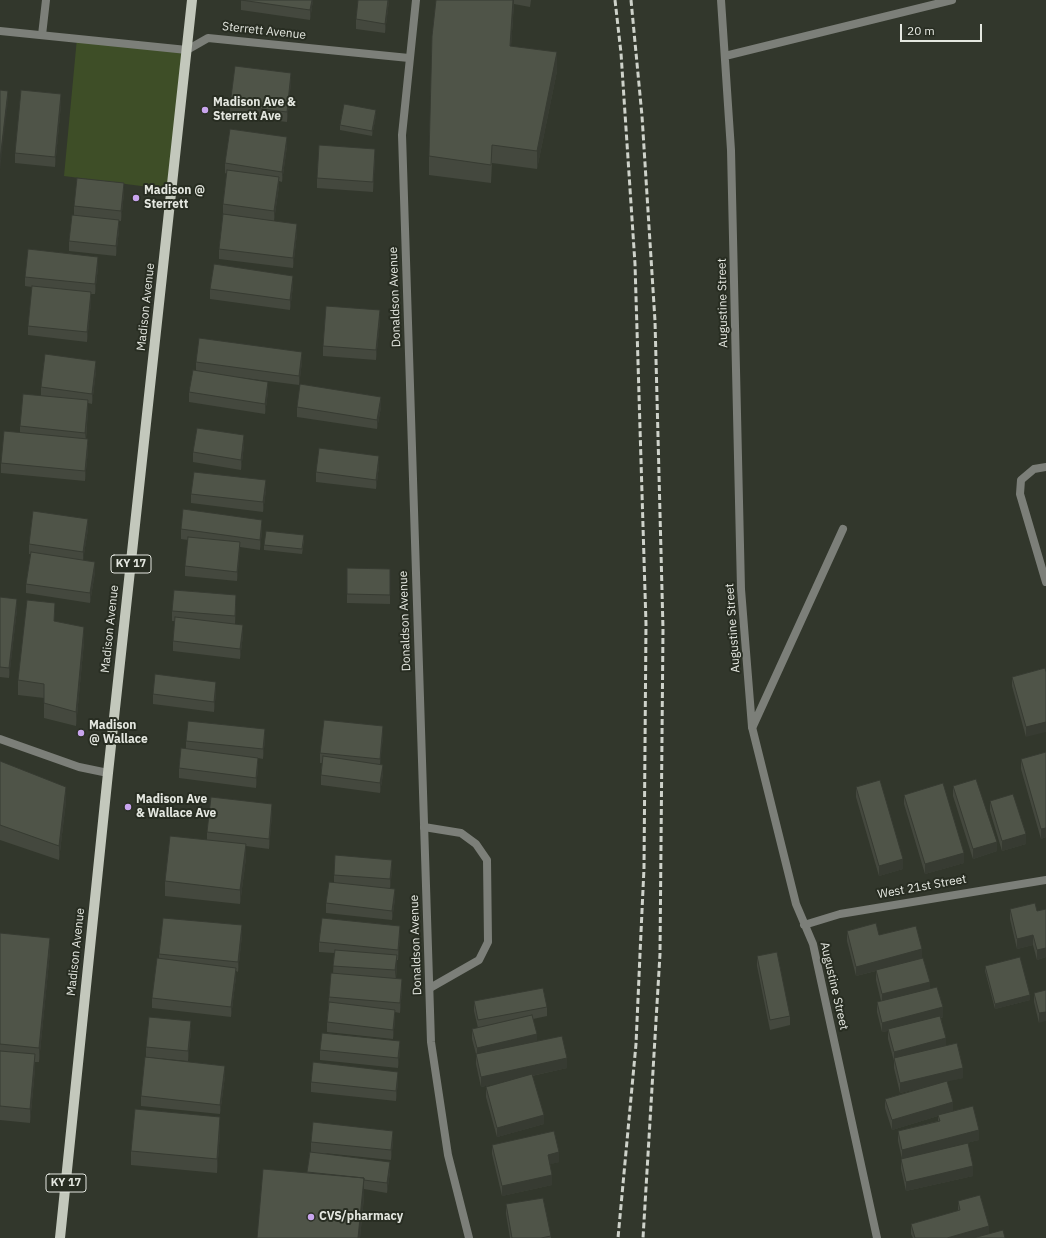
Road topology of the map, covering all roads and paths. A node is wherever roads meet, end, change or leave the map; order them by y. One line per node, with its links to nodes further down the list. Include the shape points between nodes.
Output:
1 (46, 0): 7 (street)
2 (192, 0): 8 (main road, Madison Avenue / KY 17)
3 (416, 0): 10 (street, Donaldson Avenue)
4 (721, 0): 9 (street, Augustine Street)
5 (952, 0): 9 (street)
6 (0, 31): 7 (street)
7 (42, 35): 8 (street)
8 (187, 50): 10 (street, Sterrett Avenue, via 208,38); 16 (main road, Madison Avenue / KY 17)
9 (725, 56): 14 (street, Augustine Street, via 731,150 741,589)
10 (409, 58): 17 (street, Donaldson Avenue, via 402,135)
11 (1046, 467): 13 (street, via 1034,469 1021,480 1020,494)
12 (843, 529): 14 (street)
13 (1046, 582)
14 (752, 727): 19 (street, Augustine Street, via 796,904)
15 (0, 739): 16 (street, via 79,767)
16 (108, 773): 21 (main road, Madison Avenue / KY 17)
17 (424, 827): 20 (street, Donaldson Avenue); 20 (street, via 461,833 476,844 487,860 488,942 479,960)
18 (1046, 880): 19 (street, West 21st Street, via 840,914)
19 (804, 925): 23 (street, Augustine Street, via 813,944)
20 (430, 988): 22 (street, Donaldson Avenue, via 431,1042 448,1155)
21 (60, 1238)
22 (469, 1238)
23 (877, 1238)

